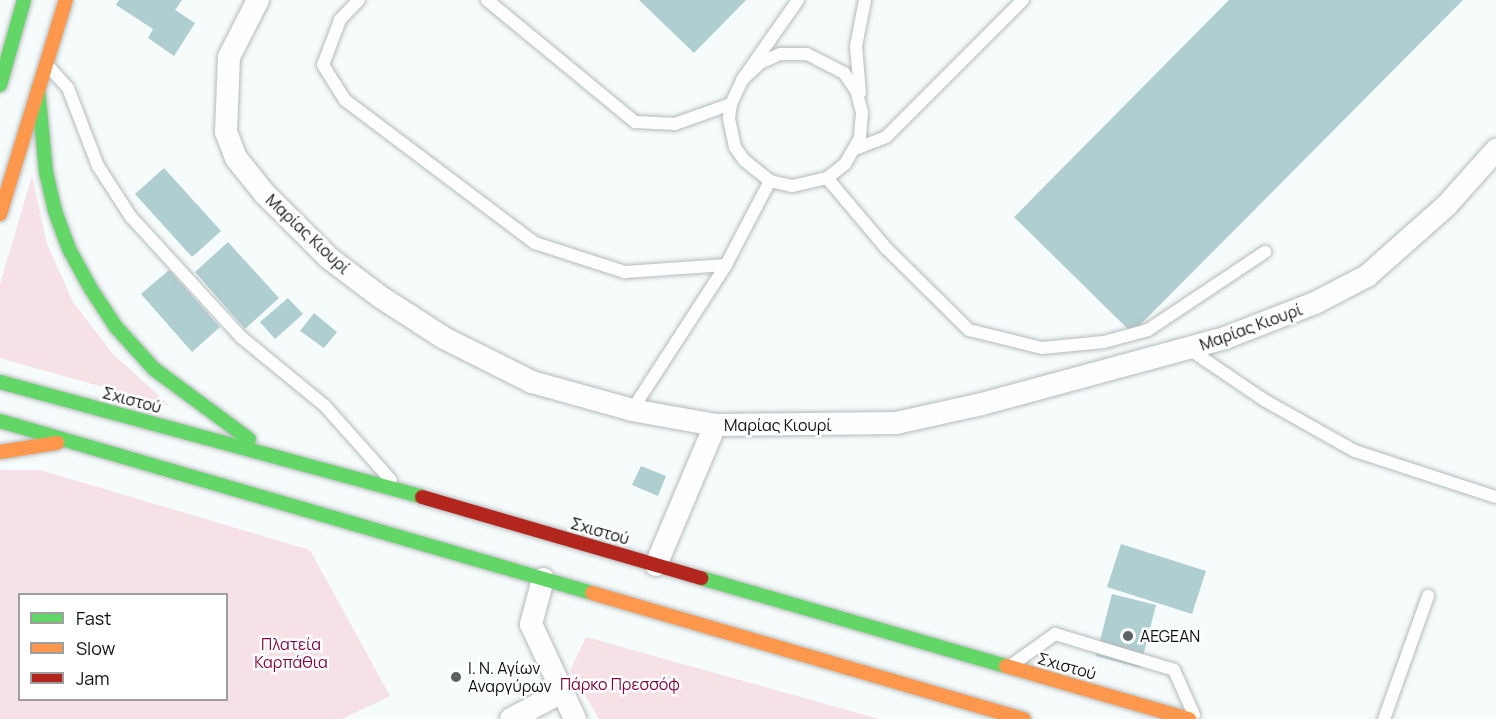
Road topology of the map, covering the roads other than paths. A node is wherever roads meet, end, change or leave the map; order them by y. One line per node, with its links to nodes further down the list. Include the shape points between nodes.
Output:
1 (24, 0): 11 (main road)
2 (66, 0): 9 (main road)
3 (258, 0): 24 (street, Μαρίας Κιουρί, via 229,57 225,104 226,132 236,158 264,193 329,258 444,338 532,382)
4 (359, 0): 21 (lane, via 340,20 323,65 345,100 535,243 626,272)
5 (487, 0): 13 (lane, via 635,122 675,124)
6 (798, 0): 10 (lane)
7 (865, 0): 14 (lane, via 856,46)
8 (1023, 0): 15 (lane, via 886,137)
9 (46, 64): 12 (main road); 30 (lane, via 68,88 98,166 131,217 241,337 325,406)
10 (742, 80): 13 (lane); 14 (lane, via 760,63 780,54 807,54 844,73 856,90)
11 (0, 85)
12 (38, 89): 19 (main road); 29 (main road, via 46,172 55,211 69,249 116,327 154,369 237,432)
13 (731, 104): 18 (lane, via 729,118 735,147 744,160)
14 (862, 112): 15 (lane)
15 (855, 149): 17 (lane)
16 (1496, 150): 22 (street, Μαρίας Κιουρί, via 1447,205 1367,276 1276,319)
17 (827, 178): 18 (lane, via 805,185); 20 (lane, via 886,248 969,330 1042,348 1104,342 1148,330)
18 (770, 181): 21 (lane)
19 (0, 214)
20 (1265, 252)
21 (726, 265): 24 (lane)
22 (1189, 349): 26 (street, Μαρίας Κιουρί, via 896,423); 31 (lane, via 1264,400 1355,451)
23 (0, 382): 29 (main road, Σχιστού)
24 (632, 410): 26 (street, Μαρίας Κιουρί)
25 (0, 421): 27 (main road)
26 (716, 425): 32 (street)
27 (103, 451): 28 (main road, via 53,442); 33 (main road)
28 (0, 452)
29 (282, 457): 30 (main road, Σχιστού)
30 (399, 490): 32 (main road, Σχιστού)
31 (1496, 497)
32 (656, 565): 35 (main road, Σχιστού)
33 (543, 579): 36 (street, via 531,624); 39 (main road)
34 (1428, 596): 42 (lane)
35 (1009, 667): 40 (main road, Σχιστού); 41 (lane, via 1055,634 1174,670)
36 (560, 693): 37 (street); 38 (street)
37 (510, 719)
38 (575, 719)
39 (1024, 719)
40 (1189, 719)
41 (1196, 719)
42 (1384, 719)

